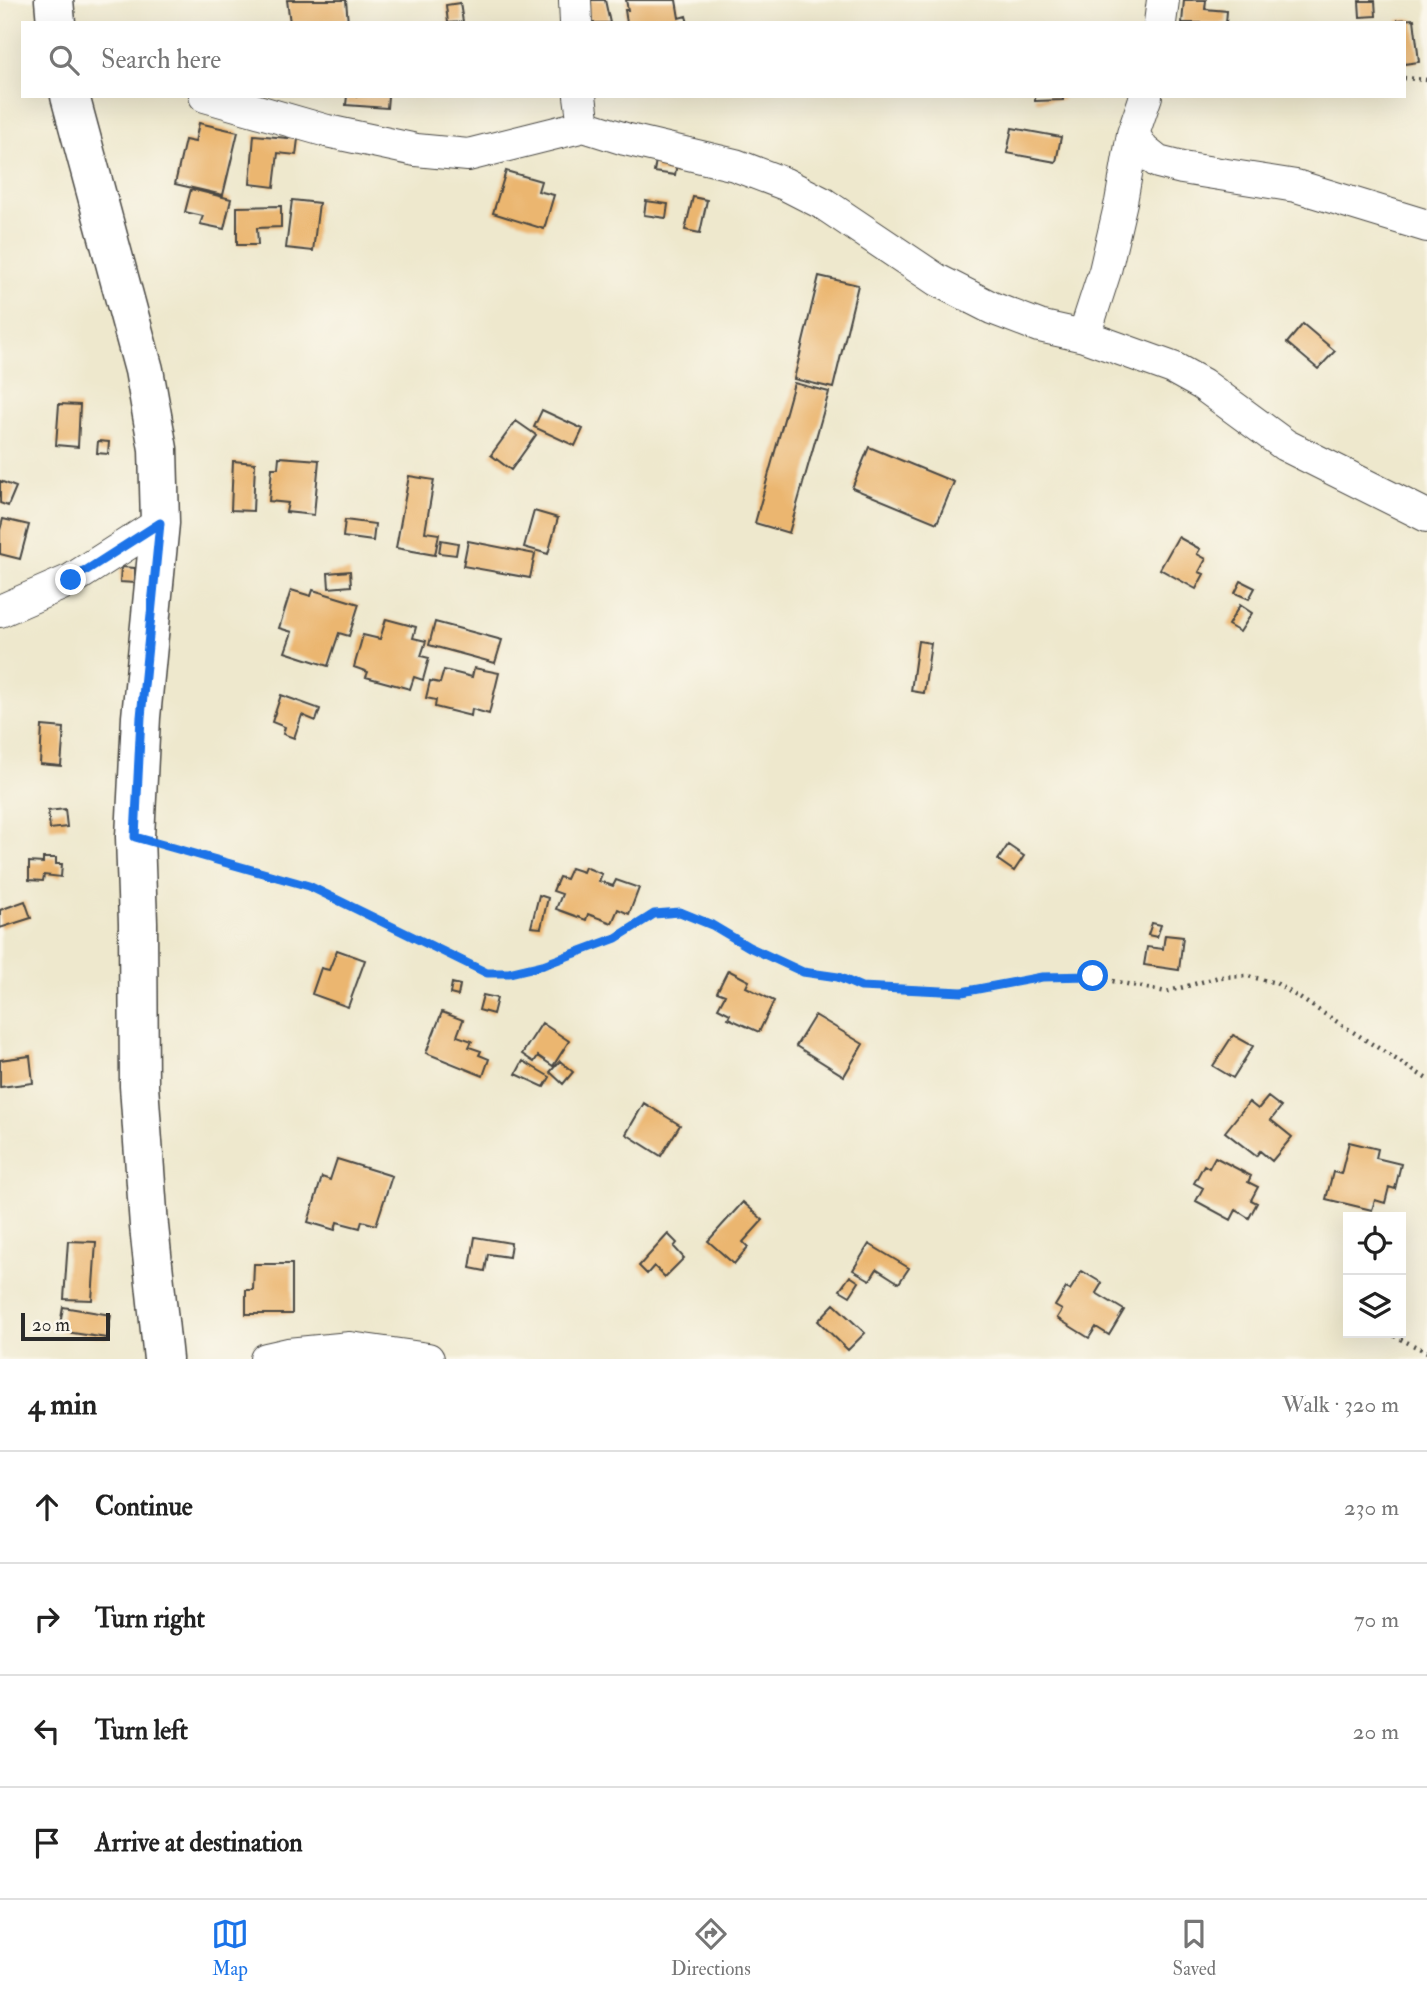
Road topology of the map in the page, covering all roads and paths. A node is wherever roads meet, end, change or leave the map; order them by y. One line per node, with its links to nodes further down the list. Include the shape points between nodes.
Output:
1 (54, 0): 4 (street)
2 (575, 0): 5 (street)
3 (1163, 1): 6 (street)
4 (56, 21)
5 (576, 21)
6 (1160, 21)
7 (1406, 78): 8 (path)
8 (1427, 80)
9 (71, 98): 17 (street, via 144,370 158,449)
10 (212, 98): 12 (street, via 327,131 416,150 468,155)
11 (1145, 98): 13 (street)
12 (582, 111): 15 (street, via 625,139 735,165 785,184 992,308 1039,326)
13 (1133, 134): 14 (street, via 1158,162 1296,186); 15 (street, via 1105,271)
14 (1427, 226)
15 (1084, 336): 16 (street, via 1174,368 1284,445)
16 (1427, 516)
17 (160, 523): 18 (street, via 71,580); 19 (street, via 141,717)
18 (0, 611)
19 (135, 837): 20 (path, via 309,886 487,973 543,965 616,938 654,914 680,912 803,972 838,977 861,987 962,992 1042,977 1093,976 1166,992 1219,977 1248,976 1276,983); 23 (street, via 139,1086)
20 (1427, 1079)
21 (1398, 1338): 22 (path)
22 (1427, 1352)
23 (163, 1359)
24 (266, 1359): 25 (street, via 349,1348)
25 (428, 1359)

